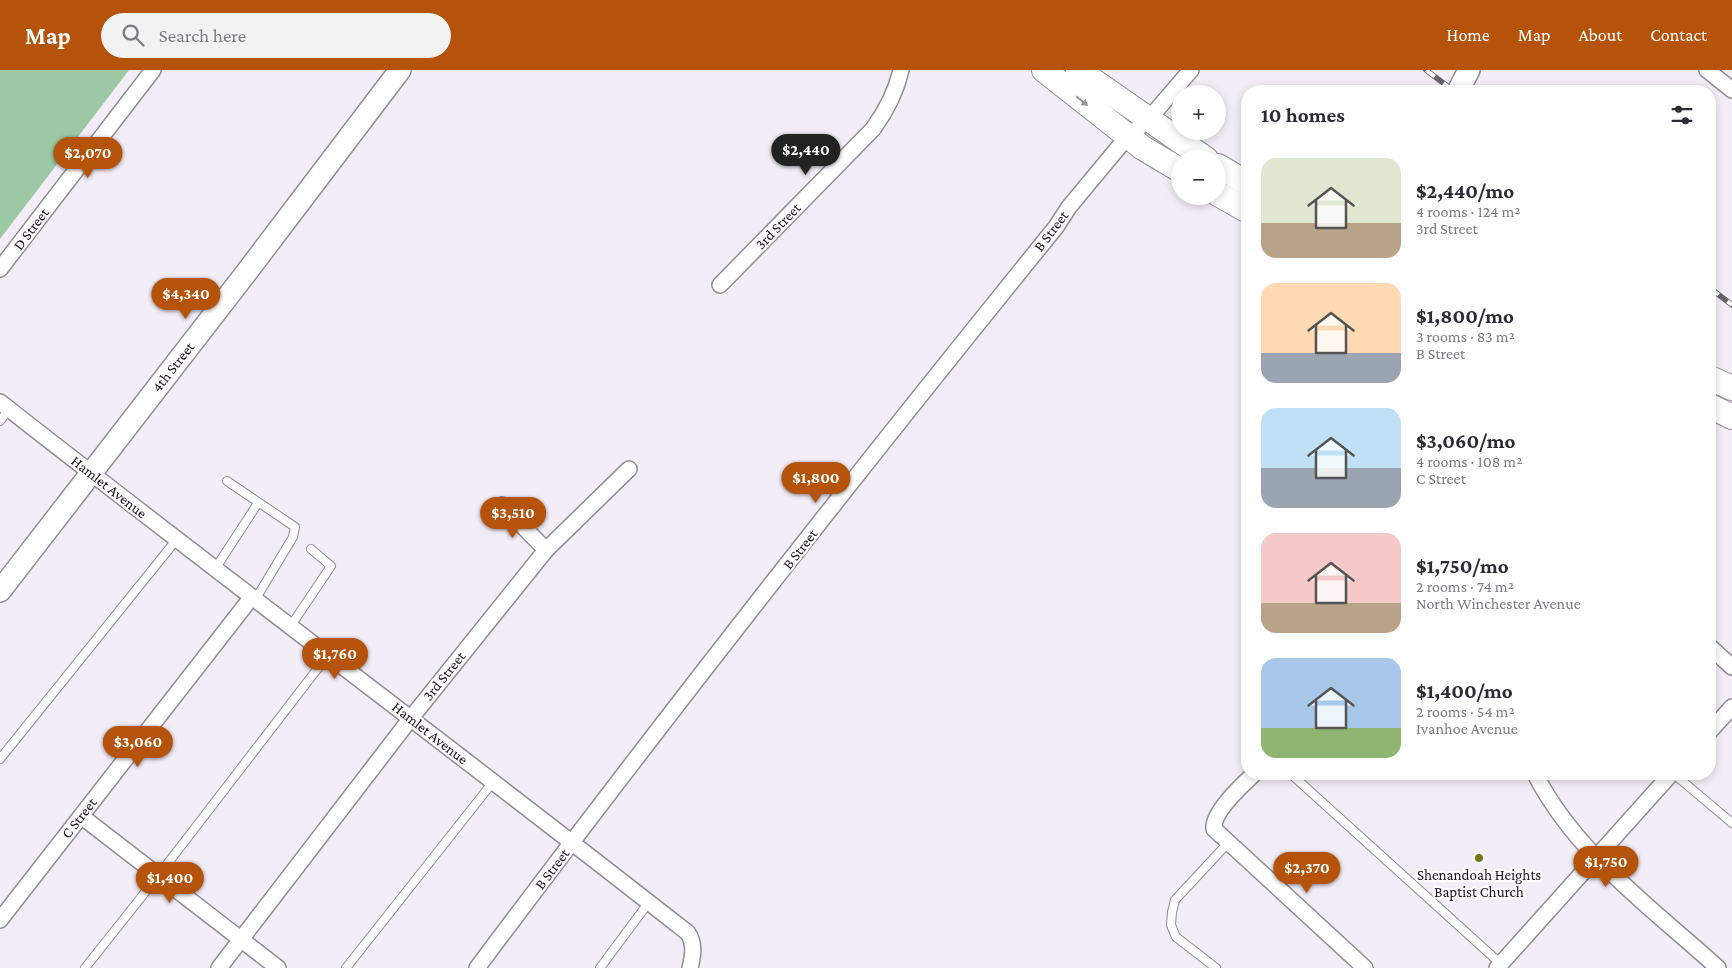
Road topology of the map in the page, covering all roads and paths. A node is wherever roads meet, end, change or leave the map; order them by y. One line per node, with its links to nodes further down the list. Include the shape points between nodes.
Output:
1 (153, 70): 19 (street, D Street)
2 (400, 70): 27 (street, 4th Street)
3 (901, 70): 20 (street, 3rd Street, via 894,93 873,129)
4 (1044, 70): 12 (main road, one-way to 12)
5 (1078, 70): 11 (main road)
6 (1191, 70): 11 (street, B Street)
7 (1469, 70): 9 (street)
8 (1707, 70): 10 (street)
9 (1461, 85)
10 (1732, 90)
11 (1148, 120): 12 (street, B Street); 13 (main road)
12 (1128, 136): 14 (main road); 53 (street, B Street, via 918,398)
13 (1193, 150)
14 (1171, 165)
15 (1226, 171): 16 (main road)
16 (1241, 180)
17 (1226, 199): 18 (main road)
18 (1241, 208)
19 (0, 269)
20 (720, 285)
21 (1716, 381): 22 (main road)
22 (1732, 388)
23 (1716, 409): 25 (main road)
24 (3, 411): 27 (street, Hamlet Avenue)
25 (1732, 417)
26 (630, 469): 33 (street, 3rd Street)
27 (90, 473): 31 (street, Hamlet Avenue); 35 (street, 4th Street)
28 (227, 481): 29 (lane)
29 (258, 504): 34 (lane); 36 (lane, via 295,527 293,537)
30 (502, 505): 33 (street)
31 (177, 539): 34 (street, Hamlet Avenue); 44 (lane)
32 (311, 549): 37 (lane, via 331,566)
33 (546, 550): 42 (street, 3rd Street)
34 (215, 569): 36 (street, Hamlet Avenue)
35 (0, 591)
36 (253, 599): 37 (street, Hamlet Avenue); 51 (street, C Street)
37 (290, 627): 39 (street, Hamlet Avenue)
38 (1716, 652): 40 (street)
39 (328, 655): 42 (street, Hamlet Avenue); 56 (lane)
40 (1732, 667)
41 (1732, 707): 43 (street)
42 (410, 718): 50 (street, Hamlet Avenue); 59 (street, 3rd Street)
43 (1716, 724)
44 (0, 759)
45 (1248, 780): 54 (street, via 1223,807 1213,824)
46 (1298, 780): 60 (lane)
47 (1538, 780): 55 (street, via 1555,809)
48 (1667, 780): 55 (street)
49 (1679, 780): 52 (lane)
50 (493, 782): 53 (street, Hamlet Avenue); 64 (lane)
51 (81, 816): 56 (street); 58 (street, C Street)
52 (1732, 823)
53 (572, 842): 57 (street, Hamlet Avenue); 65 (street, B Street)
54 (1228, 843): 68 (lane, via 1175,900 1172,912 1171,925 1176,937); 69 (street)
55 (1597, 857): 60 (street); 70 (street)
56 (158, 876): 59 (street); 61 (lane)
57 (649, 902): 66 (lane); 67 (street, Hamlet Avenue, via 688,933 693,949)
58 (0, 920)
59 (240, 940): 62 (street, 3rd Street); 63 (street)
60 (1499, 966)
61 (85, 968)
62 (219, 968)
63 (278, 968)
64 (346, 968)
65 (477, 968)
66 (600, 968)
67 (690, 968)
68 (1216, 968)
69 (1365, 968)
70 (1718, 968)

